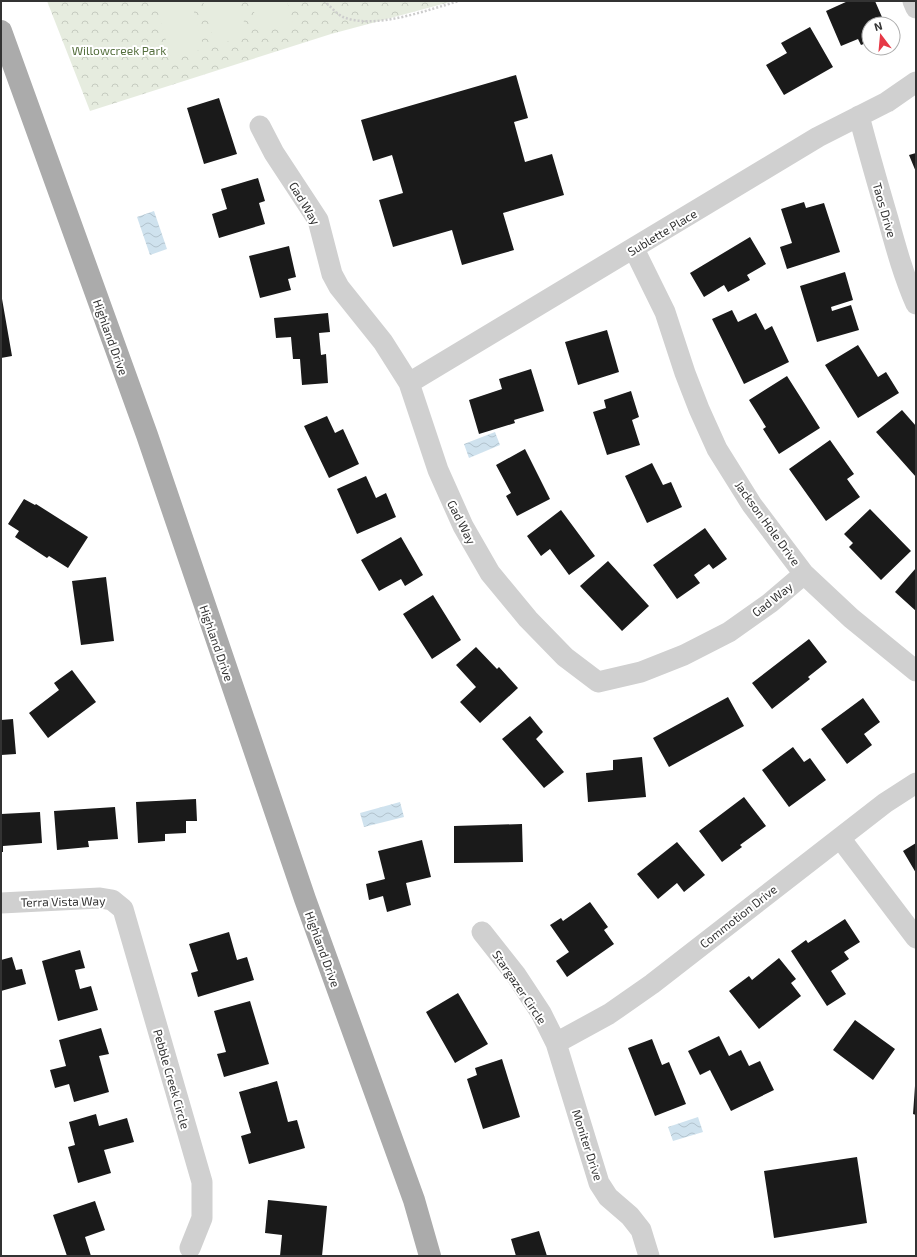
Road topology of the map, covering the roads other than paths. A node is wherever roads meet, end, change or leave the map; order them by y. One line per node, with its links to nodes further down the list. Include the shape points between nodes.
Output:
1 (913, 1): 2 (street)
2 (916, 8)
3 (1, 31): 20 (main road, Highland Drive, via 147,435 305,899 414,1200)
4 (916, 82): 5 (street, Sublette Place, via 887,102)
5 (859, 116): 7 (street, Sublette Place, via 818,137); 8 (street, Taos Drive, via 896,249)
6 (260, 126): 9 (street, Gad Way, via 274,153 318,220 332,274 338,287 383,342)
7 (634, 249): 9 (street, Sublette Place); 10 (street, Jackson Hole Drive, via 665,312 685,374 717,449 752,505)
8 (916, 304)
9 (409, 383): 10 (street, Gad Way, via 438,470 463,526 490,573 528,619 565,657 598,682 641,672 684,655 729,632 770,603)
10 (804, 574): 11 (street, Jackson Hole Drive, via 851,618)
11 (916, 671)
12 (916, 783): 13 (street, Commotion Drive, via 884,803)
13 (840, 838): 17 (street); 18 (street, Commotion Drive, via 652,984 609,1014)
14 (1, 903): 15 (street, Terra Vista Way, via 100,898 112,900)
15 (123, 909): 19 (street, Pebble Creek Circle, via 202,1182 202,1218)
16 (482, 932): 18 (street, Stargazer Circle, via 541,1013)
17 (916, 938)
18 (556, 1043): 21 (street, Moniter Drive, via 599,1183 608,1197 630,1216 641,1230)
19 (190, 1248)
20 (430, 1256)
21 (649, 1256)

